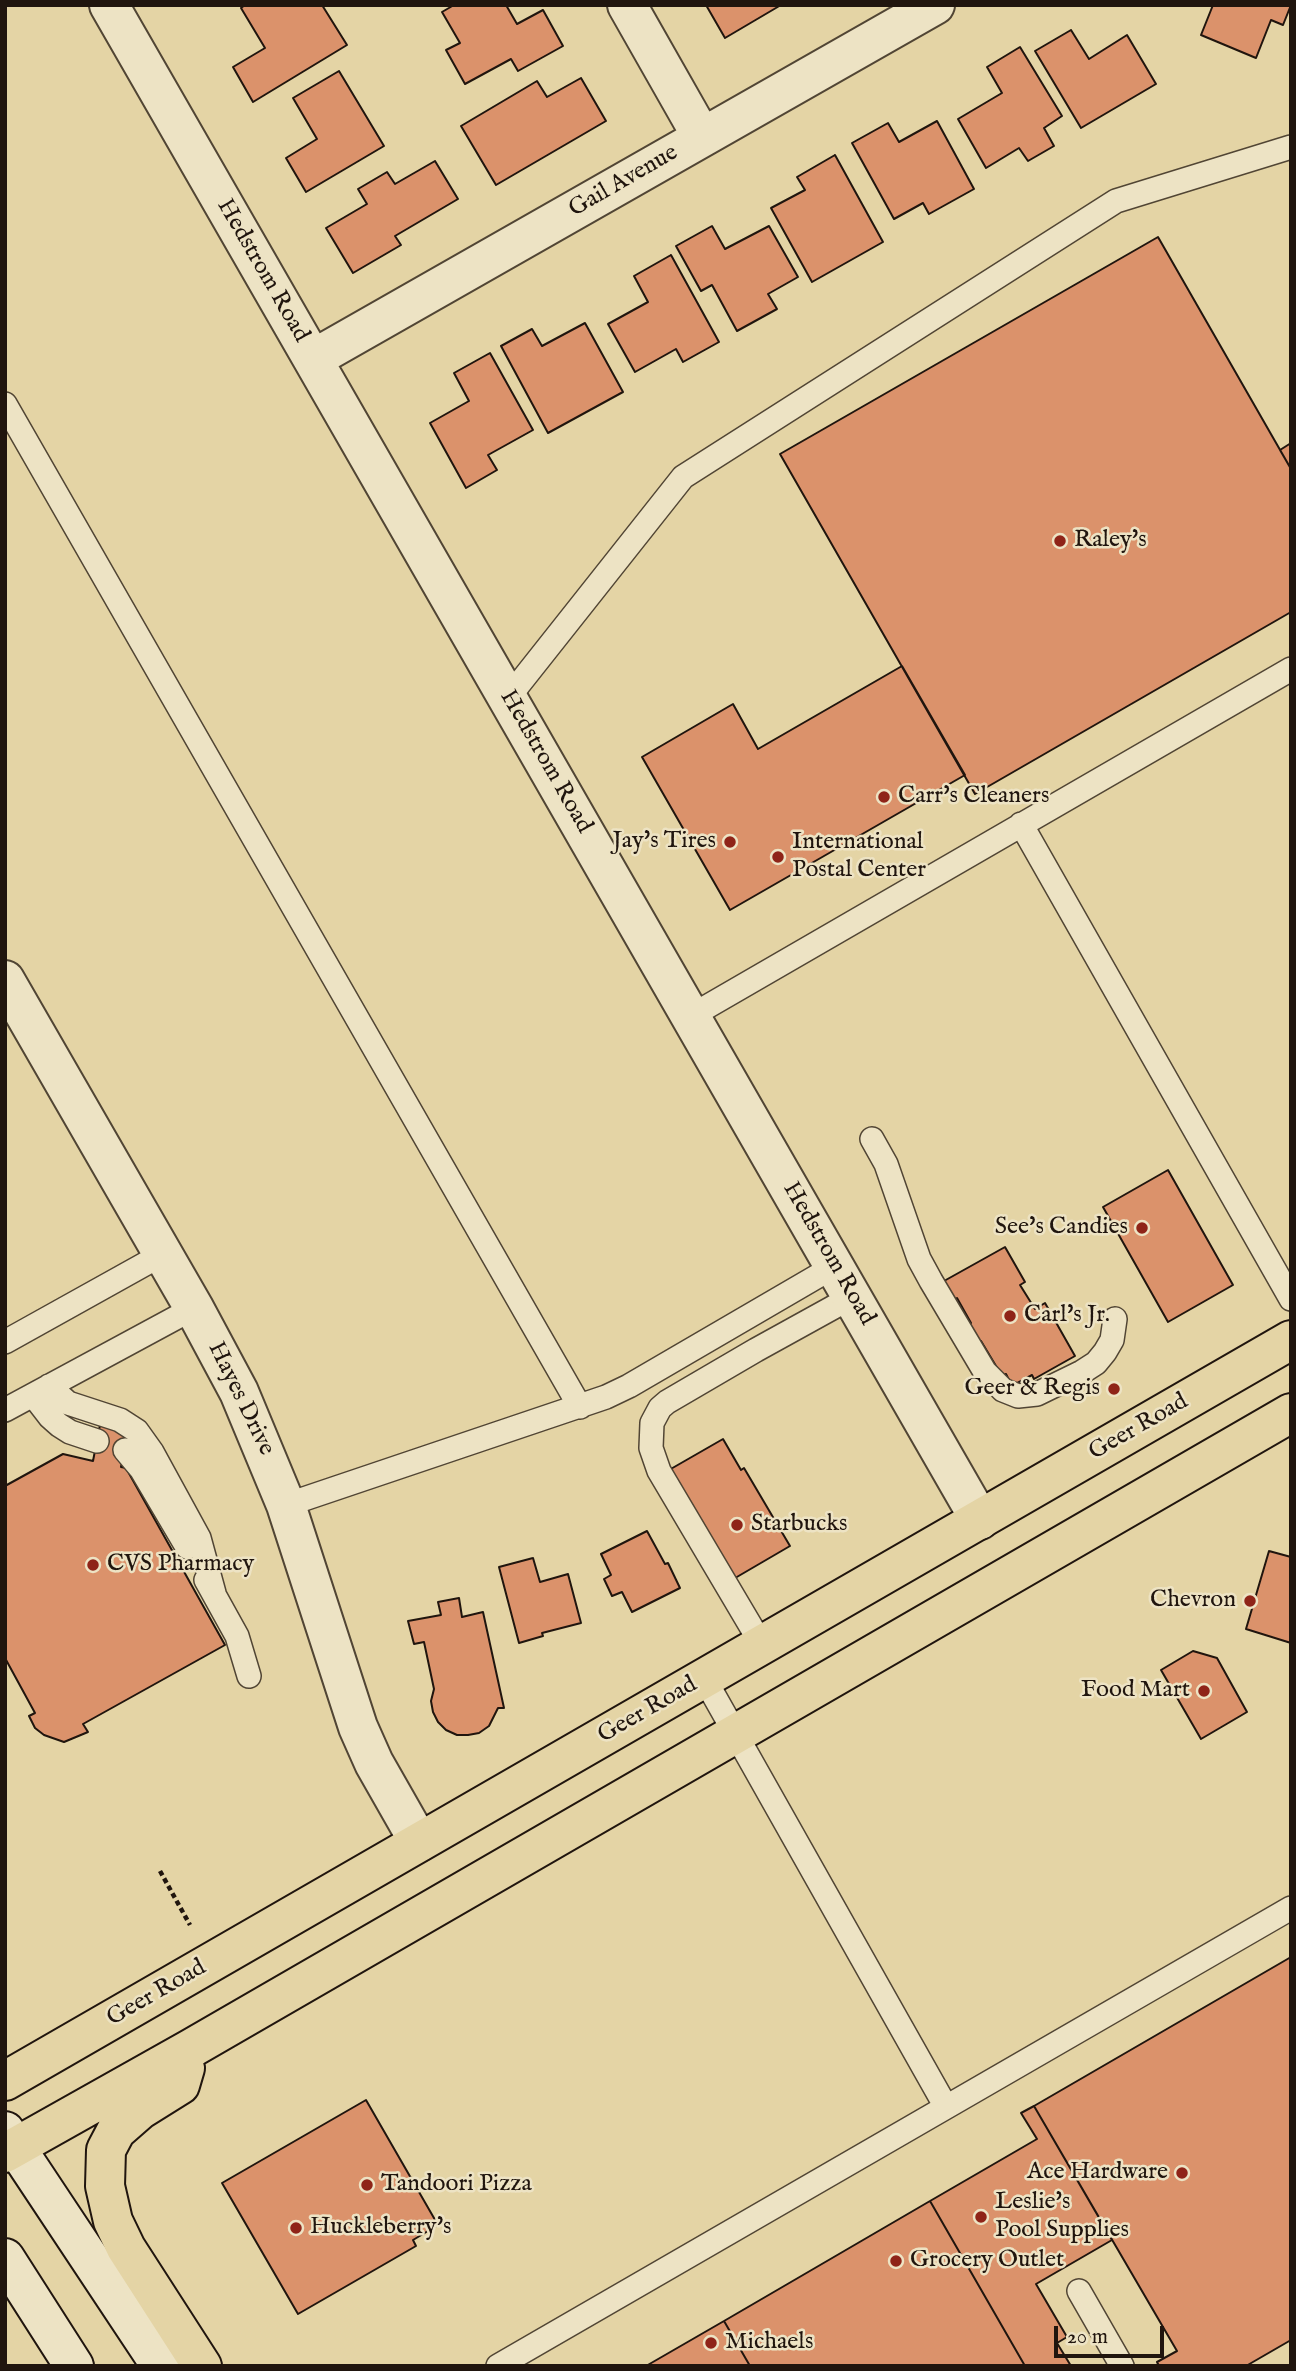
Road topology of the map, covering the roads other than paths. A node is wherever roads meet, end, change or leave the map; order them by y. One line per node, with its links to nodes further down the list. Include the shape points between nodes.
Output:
1 (109, 5): 6 (street, Hedstrom Road)
2 (627, 5): 4 (street)
3 (935, 5): 4 (street, Gail Avenue)
4 (702, 137): 6 (street, Gail Avenue)
5 (1291, 147): 9 (lane, via 1116,201 683,477)
6 (313, 359): 9 (street, Hedstrom Road)
7 (5, 404): 22 (lane)
8 (1291, 669): 10 (lane)
9 (508, 698): 12 (street, Hedstrom Road)
10 (1021, 824): 12 (lane); 16 (lane)
11 (5, 981): 14 (street, Hayes Drive)
12 (691, 1016): 15 (street, Hedstrom Road)
13 (872, 1139): 18 (lane, via 891,1176 925,1269 985,1372 1003,1390 1018,1396 1037,1394 1082,1372 1105,1352)
14 (163, 1254): 17 (street, Hayes Drive); 20 (lane)
15 (844, 1282): 22 (lane); 28 (street, Hedstrom Road); 30 (lane, via 756,1350 667,1402 652,1423 651,1447 659,1471)
16 (1291, 1299)
17 (194, 1308): 21 (lane); 27 (street, Hayes Drive, via 239,1392)
18 (1115, 1319)
19 (1291, 1340): 28 (main road, Geer Road)
20 (5, 1342)
21 (41, 1391): 23 (lane); 25 (lane, via 50,1418 70,1432); 29 (lane, via 120,1419 137,1431 199,1538)
22 (580, 1407): 27 (lane)
23 (5, 1410)
24 (1291, 1413): 33 (main road)
25 (97, 1441)
26 (125, 1450): 29 (lane, via 141,1469)
27 (286, 1505): 34 (street, Hayes Drive, via 358,1727)
28 (980, 1520): 30 (main road, Geer Road)
29 (214, 1593): 31 (lane, via 237,1636)
30 (762, 1645): 32 (main road, Geer Road)
31 (249, 1676)
32 (704, 1678): 33 (lane); 34 (main road, Geer Road)
33 (735, 1733): 36 (main road); 38 (lane)
34 (419, 1842): 37 (main road, Geer Road)
35 (1291, 1908): 38 (lane)
36 (190, 2049): 39 (main road); 44 (main road, via 180,2085 116,2131 105,2157 105,2186 113,2221 126,2248)
37 (5, 2081)
38 (946, 2107): 45 (lane)
39 (9, 2143): 43 (street)
40 (5, 2258): 42 (street)
41 (1079, 2291): 46 (lane)
42 (74, 2366)
43 (161, 2366)
44 (202, 2366)
45 (498, 2366)
46 (1122, 2366)

